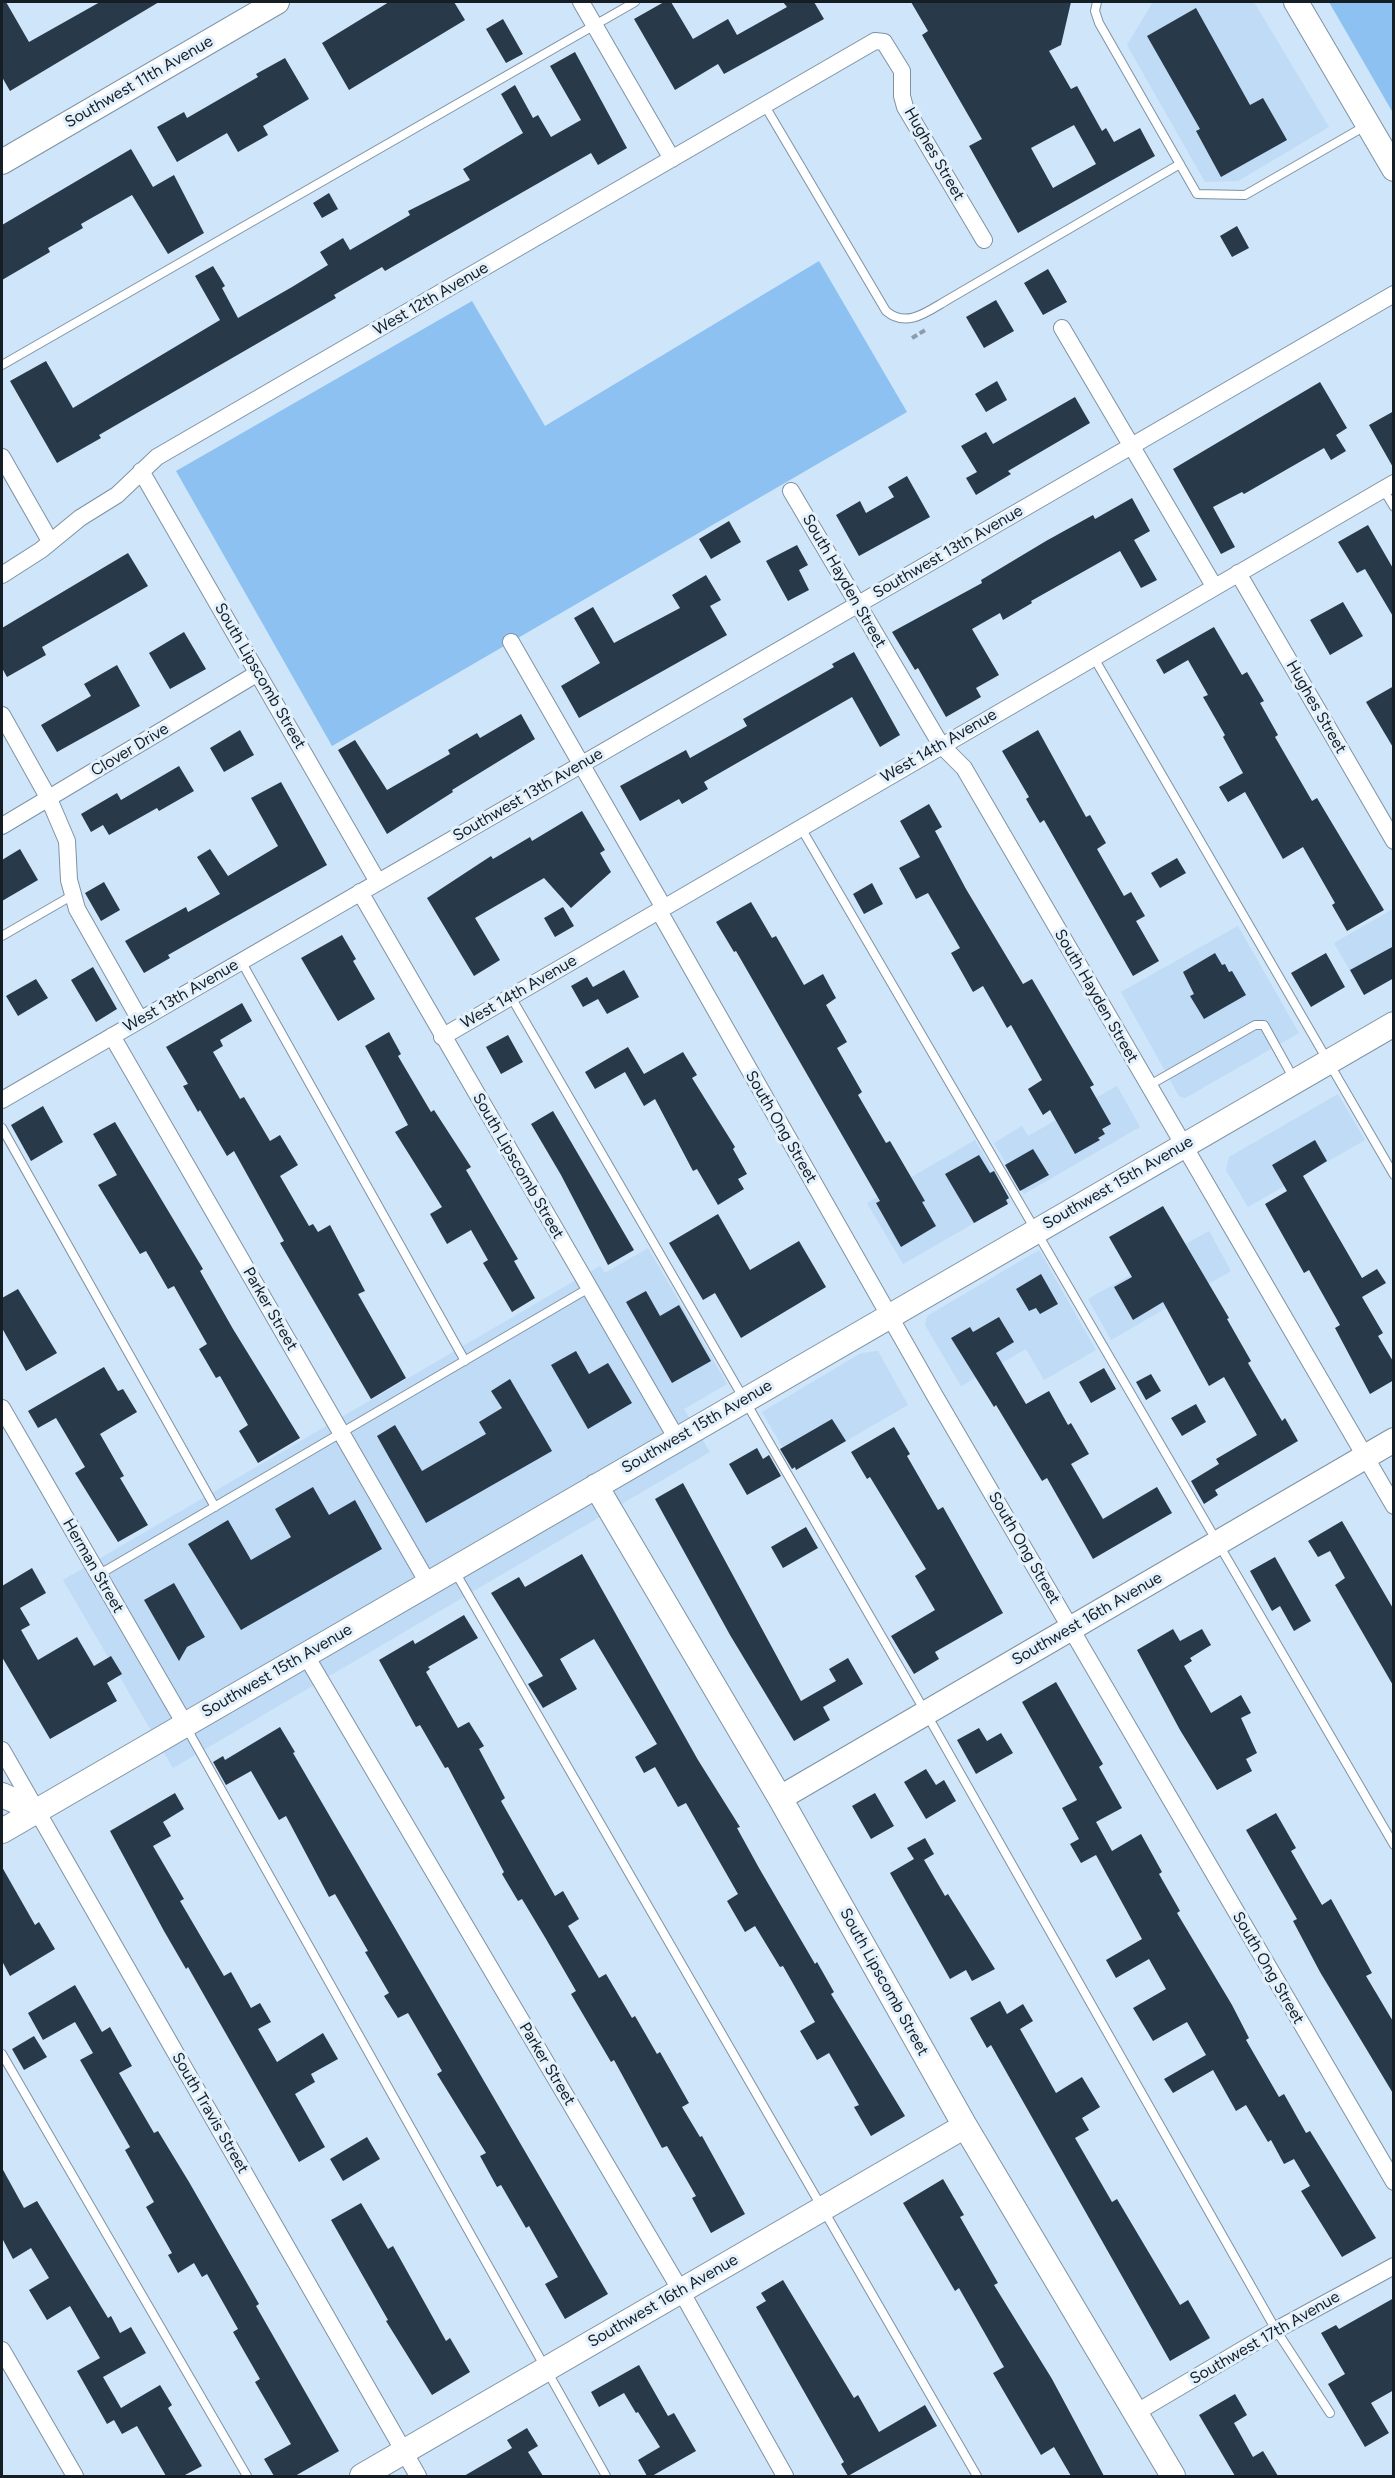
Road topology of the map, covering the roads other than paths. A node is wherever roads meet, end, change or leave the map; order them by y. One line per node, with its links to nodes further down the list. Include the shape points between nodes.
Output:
1 (277, 2): 11 (street, Southwest 11th Avenue)
2 (581, 2): 6 (street)
3 (635, 2): 6 (lane)
4 (1097, 2): 12 (lane, via 1099,23)
5 (1296, 2): 9 (street)
6 (594, 25): 10 (street); 17 (lane)
7 (875, 41): 8 (street, West 12th Avenue); 14 (street, Hughes Street, via 884,42 899,66 905,107)
8 (765, 106): 10 (street, West 12th Avenue); 12 (lane, via 886,311 904,321)
9 (1368, 125): 12 (lane, via 1245,195 1197,194); 13 (street)
10 (672, 159): 20 (street, West 12th Avenue, via 157,458)
11 (2, 162)
12 (1180, 164)
13 (1394, 169)
14 (984, 240)
15 (1394, 294): 18 (street, Southwest 13th Avenue)
16 (1062, 328): 18 (street)
17 (2, 365)
18 (1132, 447): 27 (street); 28 (street, Southwest 13th Avenue)
19 (2, 457): 24 (street)
20 (141, 471): 24 (street, West 12th Avenue, via 117,495); 31 (street, South Lipscomb Street)
21 (1388, 486): 23 (lane); 25 (street)
22 (791, 491): 28 (street, South Hayden Street)
23 (1394, 507)
24 (50, 541): 26 (street, West 12th Avenue)
25 (1238, 573): 27 (street, West 14th Avenue); 38 (street, Hughes Street)
26 (2, 575)
27 (1214, 586): 30 (street, West 14th Avenue)
28 (857, 604): 33 (street, South Hayden Street); 34 (street, Southwest 13th Avenue)
29 (511, 642): 34 (street, South Ong Street)
30 (1094, 658): 33 (street, West 14th Avenue); 50 (lane)
31 (258, 673): 35 (street, Clover Drive); 39 (street, South Lipscomb Street)
32 (2, 715): 35 (street)
33 (941, 745): 37 (street, West 14th Avenue); 52 (street, South Hayden Street, via 963,768)
34 (582, 764): 39 (street, Southwest 13th Avenue); 42 (street, South Ong Street)
35 (49, 799): 36 (street, Clover Drive); 41 (street, via 67,841)
36 (2, 826)
37 (801, 827): 42 (street, West 14th Avenue); 57 (lane)
38 (1394, 841)
39 (378, 882): 40 (street, Southwest 13th Avenue)
40 (360, 892): 44 (street, West 13th Avenue); 49 (street, South Lipscomb Street)
41 (73, 895): 43 (lane); 46 (street)
42 (662, 909): 45 (street, West 14th Avenue); 59 (street, South Ong Street)
43 (2, 936)
44 (241, 961): 46 (street, West 13th Avenue); 60 (lane)
45 (511, 997): 49 (street, West 14th Avenue); 61 (lane)
46 (140, 1020): 48 (street, West 13th Avenue)
47 (1394, 1024): 50 (street, Southwest 15th Avenue)
48 (112, 1036): 53 (street, West 13th Avenue); 63 (street, Parker Street)
49 (442, 1037): 58 (street, South Lipscomb Street)
50 (1327, 1062): 51 (street, Southwest 15th Avenue); 56 (lane)
51 (1295, 1081): 52 (lane, via 1264,1025 1255,1025); 55 (street, Southwest 15th Avenue)
52 (1148, 1086): 55 (street, South Hayden Street)
53 (2, 1100)
54 (2, 1128): 68 (lane)
55 (1182, 1146): 57 (street, Southwest 15th Avenue); 66 (street, South Hayden Street)
56 (1394, 1175)
57 (1037, 1230): 59 (street, Southwest 15th Avenue); 70 (lane)
58 (589, 1288): 60 (lane); 64 (street, South Lipscomb Street)
59 (889, 1316): 61 (street, Southwest 15th Avenue); 74 (street, South Ong Street)
60 (465, 1361): 63 (lane)
61 (744, 1400): 64 (street, Southwest 15th Avenue); 76 (lane)
62 (2, 1408): 72 (street, Herman Street)
63 (342, 1433): 68 (lane); 73 (street, Parker Street)
64 (677, 1439): 67 (street, Southwest 15th Avenue)
65 (1394, 1440): 66 (street, Southwest 16th Avenue)
66 (1365, 1456): 69 (street, South Hayden Street); 70 (street, Southwest 16th Avenue)
67 (596, 1486): 71 (street, Southwest 15th Avenue); 80 (street, South Lipscomb Street)
68 (215, 1506): 72 (lane)
69 (1394, 1506)
70 (1218, 1542): 74 (street, Southwest 16th Avenue); 84 (lane)
71 (453, 1569): 73 (street, Southwest 15th Avenue); 88 (lane)
72 (98, 1575): 77 (street, Herman Street)
73 (428, 1583): 75 (street, Southwest 15th Avenue)
74 (1070, 1629): 76 (street, Southwest 16th Avenue); 87 (street, South Ong Street)
75 (305, 1654): 77 (street, Southwest 15th Avenue); 90 (street, Parker Street)
76 (926, 1713): 80 (street, Southwest 16th Avenue); 91 (lane)
77 (185, 1724): 82 (street, Southwest 15th Avenue); 93 (lane)
78 (2, 1750): 82 (street, South Travis Street)
79 (2, 1795): 82 (street)
80 (780, 1798): 86 (street, South Lipscomb Street)
81 (2, 1808): 82 (street)
82 (37, 1811): 83 (street, Southwest 15th Avenue); 96 (street, South Travis Street)
83 (2, 1831)
84 (1394, 1845)
85 (2, 2054): 98 (lane)
86 (965, 2126): 88 (street, Southwest 16th Avenue); 94 (street, South Lipscomb Street)
87 (1394, 2182)
88 (824, 2208): 90 (street, Southwest 16th Avenue); 103 (lane)
89 (1394, 2266): 91 (street, Southwest 17th Avenue)
90 (681, 2291): 93 (street, Southwest 16th Avenue); 102 (street, Parker Street)
91 (1276, 2330): 94 (street, Southwest 17th Avenue); 95 (lane)
92 (2, 2350): 97 (street)
93 (547, 2369): 96 (street, Southwest 16th Avenue); 101 (lane)
94 (1137, 2412): 104 (street, South Lipscomb Street)
95 (1330, 2413)
96 (404, 2452): 99 (street, Southwest 16th Avenue); 100 (street, South Travis Street)
97 (75, 2476)
98 (247, 2476)
99 (362, 2476)
100 (418, 2476)
101 (606, 2476)
102 (785, 2476)
103 (977, 2476)
104 (1173, 2476)

